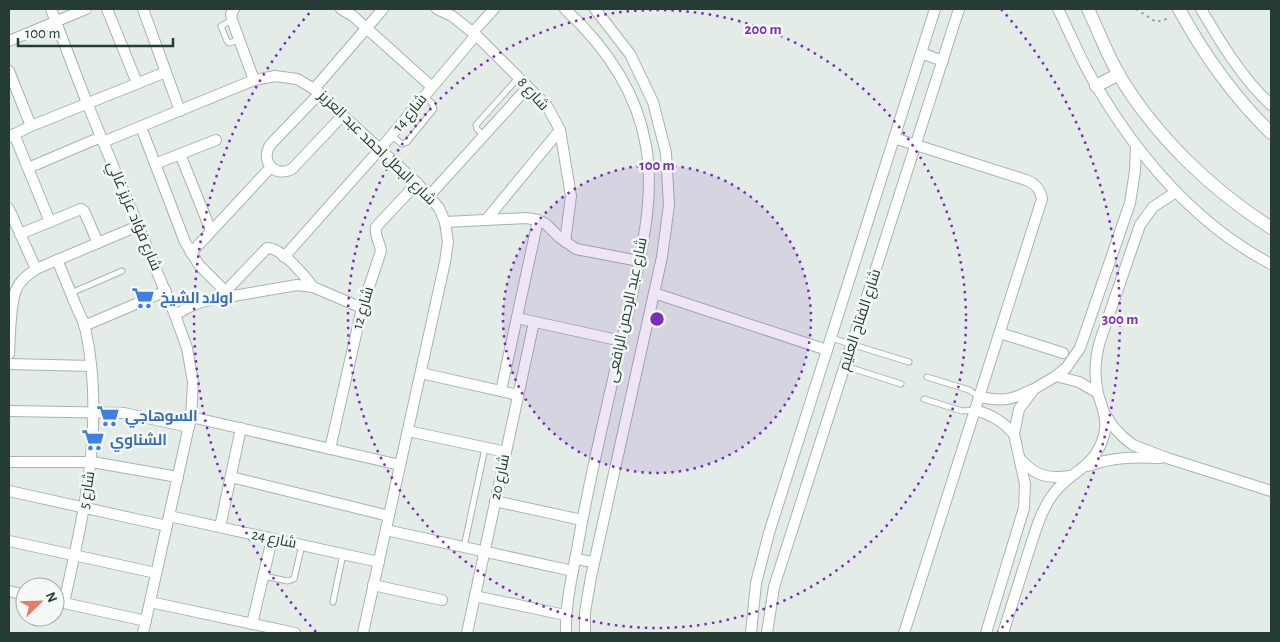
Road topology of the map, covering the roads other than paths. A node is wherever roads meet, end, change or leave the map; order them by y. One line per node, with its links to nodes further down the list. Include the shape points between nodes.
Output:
1 (51, 9): 18 (street, شارع فؤاد عزيز غالي)
2 (86, 9): 18 (street)
3 (107, 9): 29 (street)
4 (143, 9): 25 (street)
5 (234, 9): 28 (street, via 232,20)
6 (341, 9): 19 (street)
7 (383, 9): 19 (street)
8 (438, 9): 20 (street, شارع 8)
9 (494, 9): 20 (street, شارع 14)
10 (565, 9): 73 (street, شارع عبد الرحمن الرافعى, via 586,27 614,62 634,103 646,146 650,191)
11 (595, 9): 80 (street, شارع عبد الرحمن الرافعى, via 630,54 653,102 666,153 669,205)
12 (935, 9): 22 (street, شارع الفتاح العليم)
13 (959, 9): 23 (street, شارع الفتاح العليم)
14 (1058, 9): 30 (street)
15 (1088, 9): 26 (street)
16 (1201, 9): 36 (street, via 1243,74)
17 (1180, 11): 42 (street, via 1226,84)
18 (56, 21): 21 (street); 35 (street, شارع فؤاد عزيز غالي)
19 (367, 28): 31 (street); 33 (street)
20 (475, 34): 27 (street, شارع 8); 31 (street, شارع 14)
21 (9, 41)
22 (921, 53): 23 (street); 46 (street, شارع الفتاح العليم)
23 (943, 61): 49 (street, شارع الفتاح العليم)
24 (9, 71): 39 (street)
25 (166, 72): 29 (street); 37 (street)
26 (1119, 74): 30 (street); 65 (street, via 1176,150 1210,183)
27 (519, 77): 32 (street, شارع 8); 45 (lane, via 476,125)
28 (254, 80): 33 (street, شارع البطل احمد عبد العزيز, via 275,76 297,79); 37 (street, شارع البطل احمد عبد العزيز)
29 (137, 84): 35 (street)
30 (1096, 86): 50 (street)
31 (432, 87): 34 (street, شارع 14)
32 (528, 87): 41 (street, شارع 8, via 547,106); 45 (street)
33 (317, 91): 38 (street, شارع البطل احمد عبد العزيز); 54 (street, via 266,152)
34 (424, 96): 43 (street, شارع 14); 43 (lane, via 434,106 427,119 405,143)
35 (87, 104): 39 (street); 47 (street, شارع فؤاد عزيز غالي)
36 (1271, 105)
37 (180, 110): 40 (street, شارع البطل احمد عبد العزيز)
38 (343, 115): 51 (street, شارع البطل احمد عبد العزيز); 54 (street, via 292,170 277,172)
39 (31, 126): 44 (street)
40 (141, 126): 47 (street, شارع البطل احمد عبد العزيز); 53 (street)
41 (560, 130): 60 (street); 68 (street, شارع 8, via 571,196)
42 (1271, 133)
43 (391, 135): 51 (street, شارع 14)
44 (11, 136): 55 (street)
45 (484, 136): 58 (street)
46 (894, 138): 49 (street); 88 (street, شارع الفتاح العليم)
47 (102, 139): 55 (street, شارع البطل احمد عبد العزيز); 64 (street, شارع فؤاد عزيز غالي)
48 (216, 140): 52 (street)
49 (916, 146): 87 (street, via 1026,180 1040,190 1040,208); 90 (street, شارع الفتاح العليم)
50 (1136, 146): 57 (street); 99 (street, via 1130,203 1085,336 1074,359)
51 (380, 149): 56 (street, شارع البطل احمد عبد العزيز); 71 (street, شارع 14)
52 (180, 154): 53 (street); 66 (street)
53 (155, 164): 70 (street, via 179,231)
54 (272, 167): 66 (street)
55 (28, 168): 62 (street)
56 (417, 183): 58 (street, شارع البطل احمد عبد العزيز); 82 (street, شارع 12, via 376,227 375,235 381,250)
57 (1176, 192): 74 (street, via 1212,226); 104 (street, via 1153,207 1140,225 1100,341 1096,367)
58 (429, 196): 63 (street, شارع البطل احمد عبد العزيز)
59 (9, 209): 67 (street)
60 (486, 220): 61 (street); 63 (street)
61 (538, 220): 68 (street); 84 (street)
62 (50, 222): 67 (street); 69 (street, via 81,209)
63 (446, 222): 98 (street, شارع البطل احمد عبد العزيز, via 445,262)
64 (138, 226): 69 (street); 78 (street, شارع فؤاد عزيز غالي)
65 (1271, 228)
66 (211, 231): 70 (street)
67 (20, 234): 75 (street)
68 (565, 242): 73 (street, via 576,249)
69 (98, 243): 72 (street)
70 (191, 253): 81 (street)
71 (284, 257): 77 (street); 81 (street, via 272,247 267,248)
72 (57, 260): 75 (street); 79 (street, شارع 5)
73 (639, 260): 89 (street, شارع عبد الرحمن الرافعى)
74 (1271, 264)
75 (36, 270): 93 (street, via 24,278 16,290)
76 (122, 271): 79 (lane)
77 (313, 287): 81 (street, via 297,285); 82 (street)
78 (166, 291): 83 (street, شارع فؤاد عزيز غالي); 86 (street)
79 (71, 293): 86 (street, شارع 5)
80 (654, 293): 91 (street); 146 (street, شارع عبد الرحمن الرافعى)
81 (222, 294): 83 (street)
82 (362, 308): 117 (street, شارع 12)
83 (176, 315): 112 (street, شارع فؤاد عزيز غالي, via 187,348 191,374)
84 (517, 318): 85 (street); 103 (street)
85 (534, 322): 89 (street); 105 (street, شارع 20)
86 (84, 326): 96 (street, شارع 5)
87 (1000, 333): 92 (street); 106 (street)
88 (831, 338): 90 (lane); 91 (street, شارع الفتاح العليم)
89 (622, 341): 133 (street, شارع عبد الرحمن الرافعى)
90 (852, 344): 94 (lane); 97 (street, شارع الفتاح العليم)
91 (827, 350): 166 (street, شارع الفتاح العليم, via 767,541 756,583)
92 (1063, 353)
93 (9, 354)
94 (910, 362)
95 (9, 364): 96 (street)
96 (91, 366): 110 (street, شارع 5)
97 (845, 366): 101 (lane); 167 (street, شارع الفتاح العليم, via 774,587)
98 (421, 373): 103 (street); 114 (street, شارع البطل احمد عبد العزيز)
99 (1056, 376): 102 (street); 104 (street, via 1079,382)
100 (927, 377): 106 (lane, via 969,390)
101 (901, 384)
102 (1034, 389): 106 (street, via 1017,398); 115 (street, via 1019,409)
103 (501, 391): 105 (street)
104 (1098, 393): 111 (street)
105 (518, 395): 118 (street, شارع 20)
106 (979, 397): 108 (street)
107 (924, 399): 108 (lane, via 962,411)
108 (975, 410): 115 (street, via 1004,422); 168 (street)
109 (9, 411): 110 (street)
110 (94, 412): 112 (street); 122 (street, شارع 5)
111 (1105, 412): 119 (street, via 1112,425 1134,445); 124 (street, via 1105,432 1099,451)
112 (190, 422): 113 (street); 126 (street, شارع فؤاد عزيز غالي)
113 (241, 428): 117 (street); 127 (street)
114 (408, 431): 116 (street); 123 (street, شارع البطل احمد عبد العزيز)
115 (1014, 434): 120 (street)
116 (485, 448): 118 (street); 140 (lane)
117 (330, 449): 123 (street)
118 (506, 452): 130 (street, شارع 20)
119 (1167, 458): 124 (street, via 1130,457); 129 (street)
120 (1020, 459): 125 (street, via 1042,475); 169 (street, via 1025,484 1024,508)
121 (9, 462): 122 (street)
122 (92, 462): 126 (street); 131 (street, شارع 5)
123 (400, 465): 132 (street, شارع البطل احمد عبد العزيز)
124 (1087, 466): 125 (street)
125 (1070, 476): 170 (street, via 1040,518)
126 (178, 477): 134 (street, شارع فؤاد عزيز غالي)
127 (231, 477): 132 (street); 135 (street)
128 (9, 491): 131 (street, شارع 24)
129 (1271, 491)
130 (495, 501): 133 (street); 141 (street, شارع 20)
131 (85, 508): 134 (street, شارع 24); 143 (street, شارع 5)
132 (389, 516): 136 (street, شارع البطل احمد عبد العزيز)
133 (582, 520): 144 (street, شارع عبد الرحمن الرافعى)
134 (168, 521): 135 (street, شارع 24); 148 (street, شارع فؤاد عزيز غالي)
135 (220, 527): 137 (street, شارع 24)
136 (386, 530): 140 (street); 145 (street, شارع البطل احمد عبد العزيز)
137 (272, 539): 139 (street, شارع 24); 149 (street)
138 (9, 541): 143 (street)
139 (302, 545): 142 (street, شارع 24); 149 (lane, via 294,579 288,581)
140 (464, 547): 141 (street)
141 (484, 552): 147 (street); 152 (street, شارع 20)
142 (343, 554): 145 (street, شارع 24); 155 (lane)
143 (74, 556): 148 (street); 150 (street, شارع 5)
144 (575, 560): 146 (street); 147 (street, شارع عبد الرحمن الرافعى)
145 (379, 562): 151 (street, شارع البطل احمد عبد العزيز)
146 (594, 562): 165 (street, شارع عبد الرحمن الرافعى)
147 (573, 571): 157 (street, شارع عبد الرحمن الرافعى)
148 (156, 573): 154 (street, شارع فؤاد عزيز غالي)
149 (263, 576): 159 (street)
150 (65, 584)
151 (373, 585): 153 (street); 162 (street, شارع البطل احمد عبد العزيز)
152 (475, 596): 157 (street); 163 (street, شارع 20)
153 (442, 600)
154 (150, 602): 158 (street, شارع فؤاد عزيز غالي); 159 (street)
155 (333, 602)
156 (65, 603): 158 (street)
157 (565, 615): 164 (street, شارع عبد الرحمن الرافعى)
158 (146, 621): 160 (street, شارع فؤاد عزيز غالي)
159 (252, 624): 161 (street)
160 (143, 633)
161 (290, 633)
162 (362, 633)
163 (467, 633)
164 (566, 633)
165 (585, 633)
166 (751, 633)
167 (767, 633)
168 (904, 633)
169 (986, 633)
170 (1003, 633)

